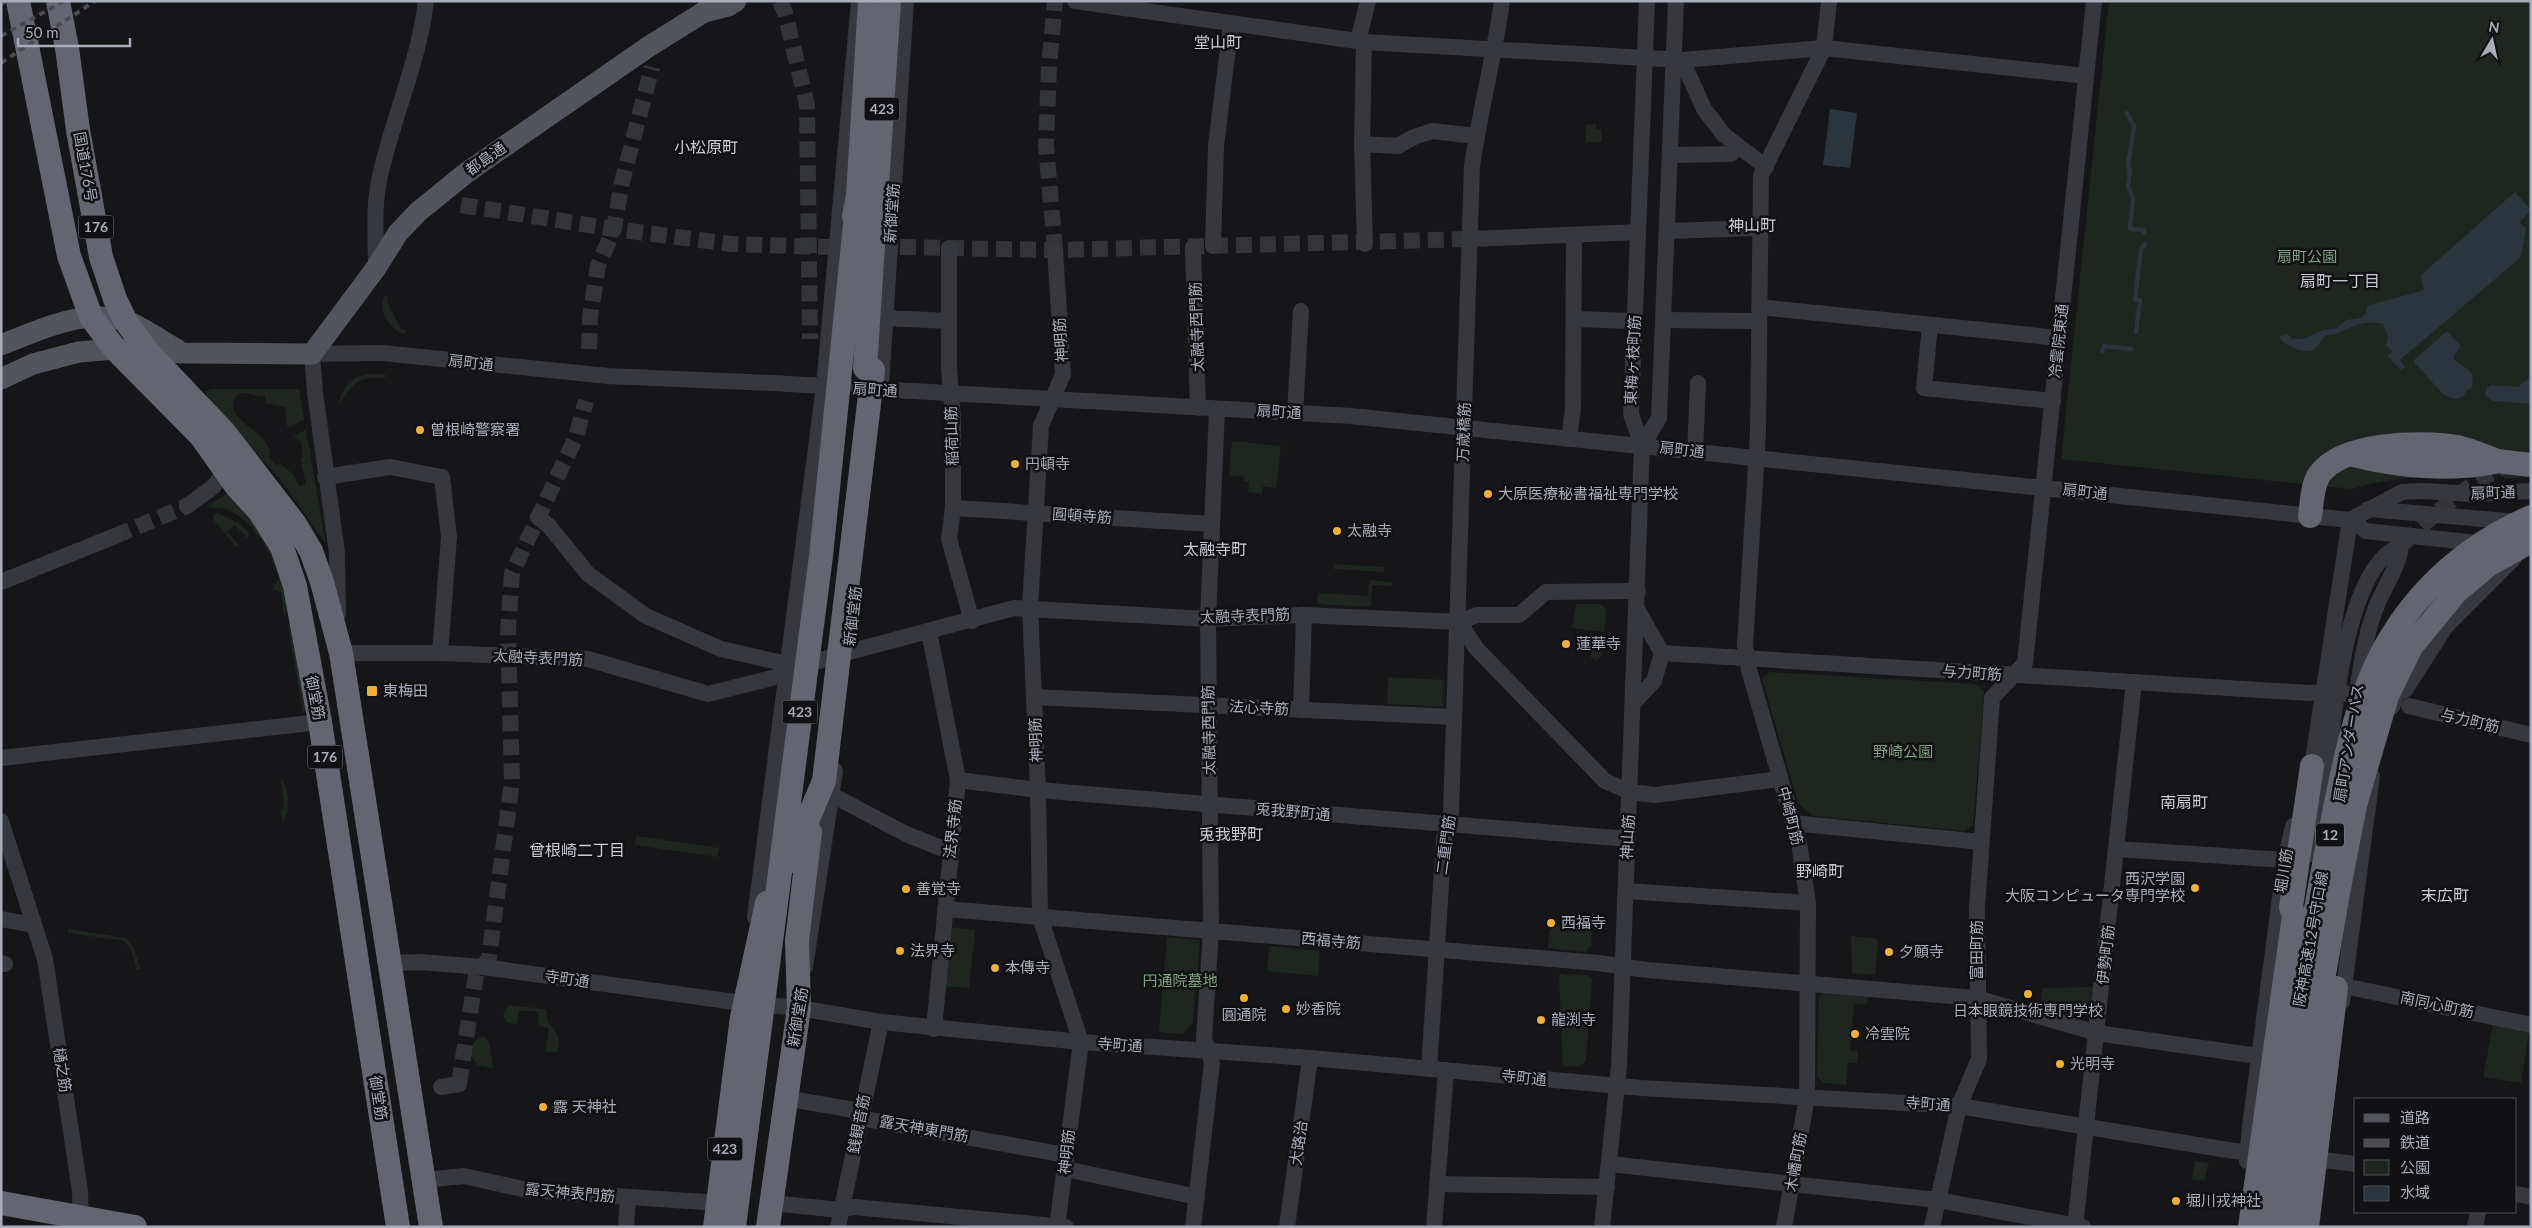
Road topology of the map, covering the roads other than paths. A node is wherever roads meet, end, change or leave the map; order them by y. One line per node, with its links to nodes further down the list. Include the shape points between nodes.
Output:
1 (18, 1): 44 (highway, 176, via 69,256)
2 (58, 1): 47 (highway, 国道176号 / 176, via 101,257)
3 (426, 1): 41 (street, via 423,29 380,178 376,205)
4 (736, 1): 16 (main road, 都島通, via 728,6)
5 (859, 1): 60 (street)
6 (870, 1): 29 (highway, 423)
7 (889, 1): 30 (highway, 新御堂筋 / 423)
8 (906, 1): 45 (street, 新御堂筋)
9 (1075, 1): 17 (street)
10 (1368, 1): 18 (street)
11 (1502, 1): 20 (street, 万歳橋筋)
12 (1647, 1): 21 (street, 東梅ヶ枝町筋)
13 (1676, 1): 22 (street, 東梅ヶ枝町筋)
14 (1828, 1): 19 (street)
15 (2094, 1): 23 (street, 冷雲院東通)
16 (709, 7): 41 (main road, 都島通, via 442,191 407,222)
17 (1231, 24): 18 (street); 37 (street, via 1216,146)
18 (1361, 42): 20 (street); 25 (street)
19 (1824, 48): 22 (street); 23 (street); 28 (street, 中崎町筋)
20 (1495, 50): 21 (street); 24 (street, 万歳橋筋)
21 (1645, 59): 22 (street); 33 (street, 東梅ヶ枝町筋)
22 (1678, 59): 26 (street, via 1704,109); 27 (street, 東梅ヶ枝町筋)
23 (2086, 76): 52 (street, 冷雲院東通)
24 (1476, 136): 25 (street, via 1432,131 1398,146); 35 (street, 万歳橋筋)
25 (1362, 144): 36 (street)
26 (1737, 146): 27 (street, via 1731,154); 28 (street)
27 (1670, 155): 32 (street, 東梅ヶ枝町筋)
28 (1766, 167): 31 (street, 中崎町筋, via 1761,176)
29 (858, 196): 146 (highway, 423, bridge, via 846,255 772,879); 195 (highway, 423, bridge, via 820,556)
30 (876, 217): 147 (highway, 423, bridge, via 865,368 797,941); 194 (highway, 423, bridge, via 879,263 873,370 824,781 769,913 759,953); 196 (highway, 423, bridge, via 865,266 855,384 776,1025)
31 (1760, 228): 32 (street); 43 (street, 中崎町筋)
32 (1667, 230): 48 (street, 東梅ヶ枝町筋)
33 (1638, 232): 34 (street); 50 (street, 東梅ヶ枝町筋)
34 (1574, 235): 35 (street); 46 (street)
35 (1470, 239): 68 (street, 万歳橋筋)
36 (1365, 244)
37 (1213, 246)
38 (1193, 247): 65 (street, 太融寺西門筋)
39 (949, 248): 49 (street, 稲荷山筋)
40 (1055, 250): 63 (street, 神明筋, via 1063,374)
41 (376, 268): 57 (main road, 都島通)
42 (1301, 311): 67 (street)
43 (1759, 314): 48 (street); 51 (street); 72 (street, 中崎町筋)
44 (91, 316): 47 (main road); 53 (main road, via 60,323); 54 (highway, 176)
45 (885, 318): 49 (street); 61 (street, 新御堂筋)
46 (1574, 318): 50 (street); 69 (street)
47 (125, 320): 55 (highway, 国道176号 / 176); 56 (main road)
48 (1664, 320): 70 (street, 東梅ヶ枝町筋, via 1659,418)
49 (949, 321): 62 (street, 稲荷山筋)
50 (1635, 321): 70 (street, 東梅ヶ枝町筋, via 1631,414)
51 (1930, 325): 52 (street); 64 (street, via 1924,388)
52 (2059, 338): 64 (street, 冷雲院東通)
53 (1, 345)
54 (115, 349): 55 (main road, 扇町通); 58 (main road, 扇町通, via 55,357); 74 (highway, 御堂筋 / 176, via 201,436)
55 (147, 351): 56 (main road, 扇町通); 97 (highway, 御堂筋 / 176, via 224,432 295,524 311,551)
56 (183, 353): 57 (main road, 扇町通)
57 (312, 354): 60 (street, 扇町通, via 382,353 587,374); 75 (street)
58 (1, 379)
59 (1698, 383): 71 (street)
60 (824, 386): 61 (street, 扇町通); 102 (street)
61 (880, 390): 62 (street, 扇町通); 98 (street, 新御堂筋)
62 (950, 394): 63 (street, 扇町通); 79 (street, 稲荷山筋)
63 (1053, 400): 65 (street, 扇町通); 81 (street, 神明筋, via 1041,426)
64 (2053, 401): 76 (street, 冷雲院東通)
65 (1198, 408): 66 (street, 扇町通)
66 (1217, 408): 67 (street, 扇町通); 85 (street, 太融寺西門筋)
67 (1295, 412): 68 (street, 扇町通)
68 (1464, 427): 69 (street, 扇町通); 95 (street, 万歳橋筋)
69 (1569, 438): 70 (street, 扇町通)
70 (1642, 446): 71 (street, 扇町通); 89 (street, 神山筋)
71 (1695, 452): 72 (street, 扇町通)
72 (1757, 458): 76 (street, 扇町通); 101 (street, 中崎町筋, via 1745,646)
73 (2531, 466): 82 (highway, bridge, via 2455,456 2353,454 2326,466 2317,477)
74 (226, 471): 78 (street, via 213,488); 113 (highway, 御堂筋 / 176, via 260,512 282,546 295,586)
75 (325, 477): 97 (street, via 337,553); 99 (street, via 390,467 442,477 449,537)
76 (2043, 488): 82 (street, 扇町通); 103 (street, 冷雲院東通, via 2025,663)
77 (2531, 491): 80 (street, 扇町通, via 2474,494 2416,490 2402,492)
78 (187, 506)
79 (953, 508): 81 (street, 圓頓寺筋); 94 (street, 稲荷山筋, via 949,539)
80 (2368, 509): 84 (street, 扇町通); 86 (street, 扇町通)
81 (1036, 513): 85 (street, 圓頓寺筋); 90 (street, 神明筋)
82 (2310, 516): 84 (street, 扇町通)
83 (538, 517): 102 (street, via 588,574 646,616 721,649)
84 (2350, 520): 86 (street, via 2366,531); 105 (street, 堀川筋)
85 (1211, 524): 93 (street, 太融寺西門筋)
86 (2528, 531): 108 (street, via 2446,626 2405,690 2396,694); 118 (highway, 阪神高速12号守口線 / 12, bridge, via 2466,583 2419,634 2387,696); 207 (highway, 阪神高速12号守口線 / 12, bridge, via 2472,548 2432,583 2407,613 2387,645 2361,704 2342,774 2308,953)
87 (115, 536): 88 (street)
88 (1, 582)
89 (1638, 591): 91 (street, 神山筋); 95 (street, 太融寺表門筋, via 1546,592 1519,615 1477,615)
90 (1030, 607): 93 (street, 太融寺表門筋); 94 (street, 太融寺表門筋, via 1014,608); 106 (street, 神明筋)
91 (1638, 611): 100 (street); 107 (street, 神山筋)
92 (1304, 615): 93 (street, 太融寺表門筋); 95 (street, 太融寺表門筋); 111 (street)
93 (1208, 619): 109 (street, 太融寺西門筋)
94 (972, 621): 96 (street, 太融寺表門筋)
95 (1459, 622): 112 (street, 二重門筋); 121 (street, via 1476,648 1605,782)
96 (929, 631): 98 (street, 太融寺表門筋); 119 (street, 法界寺筋)
97 (339, 645): 99 (street, 太融寺表門筋); 141 (highway, 御堂筋 / 176)
98 (849, 652): 102 (street, 太融寺表門筋); 122 (street, 新御堂筋)
99 (440, 653): 102 (street, 太融寺表門筋, via 588,659 708,694 776,677)
100 (1662, 653): 101 (street, 与力町筋); 107 (street, via 1654,681)
101 (1747, 659): 103 (street, 与力町筋); 117 (street, 中崎町筋)
102 (783, 666): 146 (street)
103 (2014, 676): 104 (street, 与力町筋); 128 (street, 富田町筋, via 1992,698)
104 (2134, 682): 105 (street, 与力町筋, via 2310,693); 129 (street, 伊勢町筋)
105 (2326, 691): 108 (street, 与力町筋, bridge); 116 (street, 堀川筋)
106 (1034, 697): 109 (street, 法心寺筋); 120 (street, 神明筋)
107 (1634, 702): 121 (street, 神山筋)
108 (2393, 703): 144 (street, via 2374,764)
109 (1208, 705): 111 (street, 法心寺筋); 123 (street, 太融寺西門筋)
110 (2409, 706): 114 (street, 与力町筋)
111 (1300, 710): 112 (street, 法心寺筋)
112 (1454, 717): 126 (street, 二重門筋)
113 (320, 722): 115 (street); 190 (highway, 御堂筋 / 176)
114 (2531, 735)
115 (1, 758)
116 (2312, 766): 131 (street, 堀川筋); 135 (highway, via 2292,906)
117 (1780, 779): 121 (street, via 1656,795); 125 (street, 中崎町筋)
118 (2364, 779): 209 (highway, 阪神高速12号守口線 / 12, bridge, via 2355,806 2336,907); 210 (highway, bridge)
119 (958, 780): 120 (street, 兎我野町通); 130 (street, 法界寺筋)
120 (1038, 790): 123 (street, 兎我野町通); 136 (street, 神明筋)
121 (1630, 792): 127 (street, 神山筋)
122 (832, 795): 130 (street, via 906,834); 147 (street, 新御堂筋)
123 (1210, 805): 126 (street, 兎我野町通); 139 (street, 太融寺西門筋)
124 (1, 821): 138 (street, 樋之筋)
125 (1793, 823): 128 (street); 133 (street, 中崎町筋)
126 (1448, 825): 127 (street, 兎我野町通); 140 (street, 二重門筋, via 1444,839)
127 (1628, 839): 132 (street, 神山筋)
128 (1981, 842): 145 (street, 富田町筋)
129 (2117, 849): 131 (street); 151 (street, 伊勢町筋)
130 (950, 852): 134 (street, 法界寺筋)
131 (2285, 860): 154 (street, 堀川筋)
132 (1626, 891): 133 (street); 142 (street, 神山筋)
133 (1808, 904): 143 (street, 中崎町筋)
134 (945, 909): 136 (street, 西福寺筋); 150 (street, 法界寺筋)
135 (2294, 916): 167 (street, 扇町アンダーパス, via 2321,805 2342,659 2351,623 2376,569 2390,550 2401,546 2399,561 2375,609 2362,661); 206 (highway, bridge)
136 (1040, 917): 139 (street, 西福寺筋); 152 (street, 神明筋)
137 (1, 919): 138 (street)
138 (34, 925): 186 (street, 樋之筋, via 45,959)
139 (1211, 930): 140 (street, 西福寺筋); 153 (street, 太融寺西門筋, via 1204,1040)
140 (1436, 950): 142 (street, 西福寺筋); 156 (street, 二重門筋)
141 (388, 964): 146 (street, 寺町通, via 420,962 483,967); 172 (highway, 御堂筋 / 176)
142 (1621, 967): 143 (street, 西福寺筋); 159 (street, 神山筋)
143 (1809, 984): 145 (street, 西福寺筋); 161 (street, 中崎町筋)
144 (2344, 986): 149 (street, 南同心町筋); 168 (street)
145 (1976, 998): 151 (street, 西福寺筋); 163 (street, 富田町筋, via 1979,1059)
146 (744, 1003): 147 (street, 寺町通); 183 (highway, 423)
147 (799, 1008): 148 (street, 寺町通); 162 (highway, 新御堂筋)
148 (881, 1022): 150 (street, 寺町通); 164 (street, 銭観音筋)
149 (2531, 1025)
150 (934, 1029): 152 (street, 寺町通)
151 (2097, 1033): 154 (street, 西福寺筋); 165 (street, 伊勢町筋)
152 (1081, 1042): 153 (street, 寺町通); 169 (street, 神明筋)
153 (1207, 1050): 155 (street, 寺町通); 177 (street, 太融寺西門筋, via 1212,1064)
154 (2258, 1056): 166 (street, 堀川筋)
155 (1310, 1058): 156 (street, 寺町通); 200 (street, 大路治)
156 (1429, 1069): 157 (street, 寺町通)
157 (1446, 1070): 159 (street, 寺町通); 174 (street)
158 (459, 1084): 160 (street)
159 (1618, 1086): 161 (street, 寺町通); 170 (street, 神山筋)
160 (441, 1087)
161 (1807, 1097): 163 (street, 寺町通); 173 (street, 木幡町筋)
162 (785, 1098): 164 (street, 露天神東門筋, via 854,1110); 182 (highway, 新御堂筋)
163 (1959, 1106): 165 (street, 寺町通); 180 (street, 富田町筋)
164 (860, 1118): 169 (street, 露天神東門筋); 184 (street, 銭観音筋)
165 (2084, 1126): 166 (street, 寺町通); 188 (street, 伊勢町筋)
166 (2248, 1152): 167 (street, 寺町通); 205 (street, 堀川筋)
167 (2284, 1156): 168 (street, 寺町通); 208 (street, 扇町アンダーパス)
168 (2326, 1160): 171 (street); 211 (street)
169 (1066, 1162): 177 (street, 露天神東門筋); 187 (street, 神明筋)
170 (1610, 1164): 173 (street); 175 (street, 神山筋)
171 (2354, 1164)
172 (424, 1180): 179 (street, 露天神表門筋, via 464,1176 527,1190); 191 (highway, 御堂筋 / 176)
173 (1792, 1183): 180 (street); 203 (street, 木幡町筋)
174 (1438, 1184): 175 (street); 201 (street)
175 (1607, 1187): 202 (street, 神山筋)
176 (2517, 1194): 178 (street)
177 (1197, 1197): 199 (street, 太融寺西門筋)
178 (2531, 1197)
179 (628, 1198): 183 (street, 露天神表門筋); 192 (street)
180 (1938, 1200): 188 (street); 204 (street, 富田町筋)
181 (1, 1203): 186 (highway)
182 (772, 1203): 184 (street); 197 (highway, 新御堂筋)
183 (718, 1204): 193 (highway, 423)
184 (840, 1210): 187 (street, via 854,1208); 198 (street, 銭観音筋)
185 (2478, 1213): 212 (street)
186 (82, 1222): 189 (highway)
187 (1060, 1226)
188 (2078, 1226)
189 (135, 1227)
190 (398, 1227)
191 (431, 1227)
192 (626, 1227)
193 (715, 1227)
194 (725, 1227)
195 (734, 1227)
196 (747, 1227)
197 (768, 1227)
198 (838, 1227)
199 (1193, 1227)
200 (1287, 1227)
201 (1434, 1227)
202 (1602, 1227)
203 (1784, 1227)
204 (1932, 1227)
205 (2240, 1227)
206 (2250, 1227)
207 (2267, 1227)
208 (2274, 1227)
209 (2286, 1227)
210 (2307, 1227)
211 (2318, 1227)
212 (2475, 1227)

